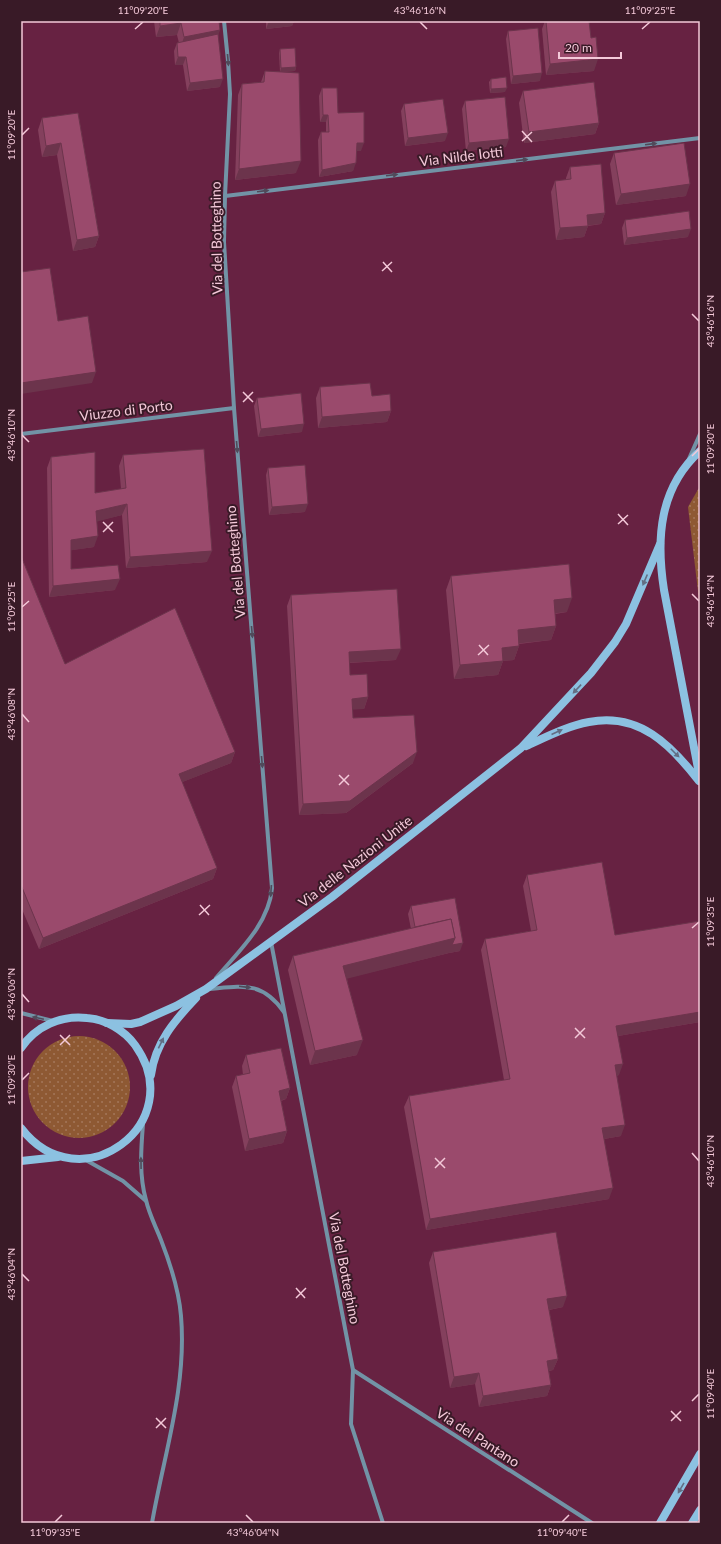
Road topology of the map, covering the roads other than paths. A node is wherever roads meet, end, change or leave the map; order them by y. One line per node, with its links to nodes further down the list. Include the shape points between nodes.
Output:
1 (224, 21): 3 (street, Via del Botteghino, one-way to 3, via 230,94)
2 (700, 138): 3 (street, Via Nilde Iotti, one-way to 2)
3 (225, 196): 4 (street, Via del Botteghino, via 224,242)
4 (234, 408): 5 (street, Viuzzo di Porto); 13 (street, Via del Botteghino, one-way to 13, via 272,888 270,904 261,922)
5 (21, 434)
6 (700, 434): 8 (street)
7 (700, 451): 8 (street)
8 (685, 467): 9 (street, via 662,518)
9 (660, 544): 10 (street, Via delle Nazioni Unite, one-way to 10, via 626,624 615,642 591,674); 11 (street, via 664,590)
10 (521, 748): 11 (street, Via delle Nazioni Unite, one-way to 11, via 564,729 588,722 627,722 645,729 662,741); 12 (street, Via delle Nazioni Unite)
11 (700, 781)
12 (271, 942): 13 (street, Via delle Nazioni Unite); 15 (street, Via del Botteghino)
13 (204, 991): 15 (street, Via del Botteghino, one-way to 15, via 242,986 256,989 267,994); 17 (street, Via delle Nazioni Unite, via 140,1022); 19 (street, Via delle Nazioni Unite, one-way to 13, via 152,1065 169,1028)
14 (21, 1013): 16 (street, one-way to 14)
15 (286, 1015): 26 (street, Via del Botteghino)
16 (56, 1021): 17 (street, via 78,1017); 18 (street, via 34,1034)
17 (106, 1023): 19 (street, via 133,1041 144,1060)
18 (21, 1048)
19 (150, 1080): 20 (street, via 150,1101)
20 (143, 1120): 23 (street, via 130,1138 118,1148 104,1155); 25 (street, one-way to 20, via 141,1171)
21 (21, 1128): 22 (street, via 39,1146)
22 (61, 1157): 23 (street); 24 (street)
23 (83, 1159): 25 (street, via 123,1181)
24 (21, 1162)
25 (146, 1201): 29 (street, via 173,1274 182,1334 176,1407)
26 (353, 1370): 30 (street, Via del Botteghino, via 351,1424); 31 (street, Via del Pantano)
27 (700, 1454): 32 (street, one-way to 32)
28 (700, 1510): 33 (street)
29 (152, 1523)
30 (383, 1523)
31 (592, 1523)
32 (660, 1523)
33 (692, 1523)

